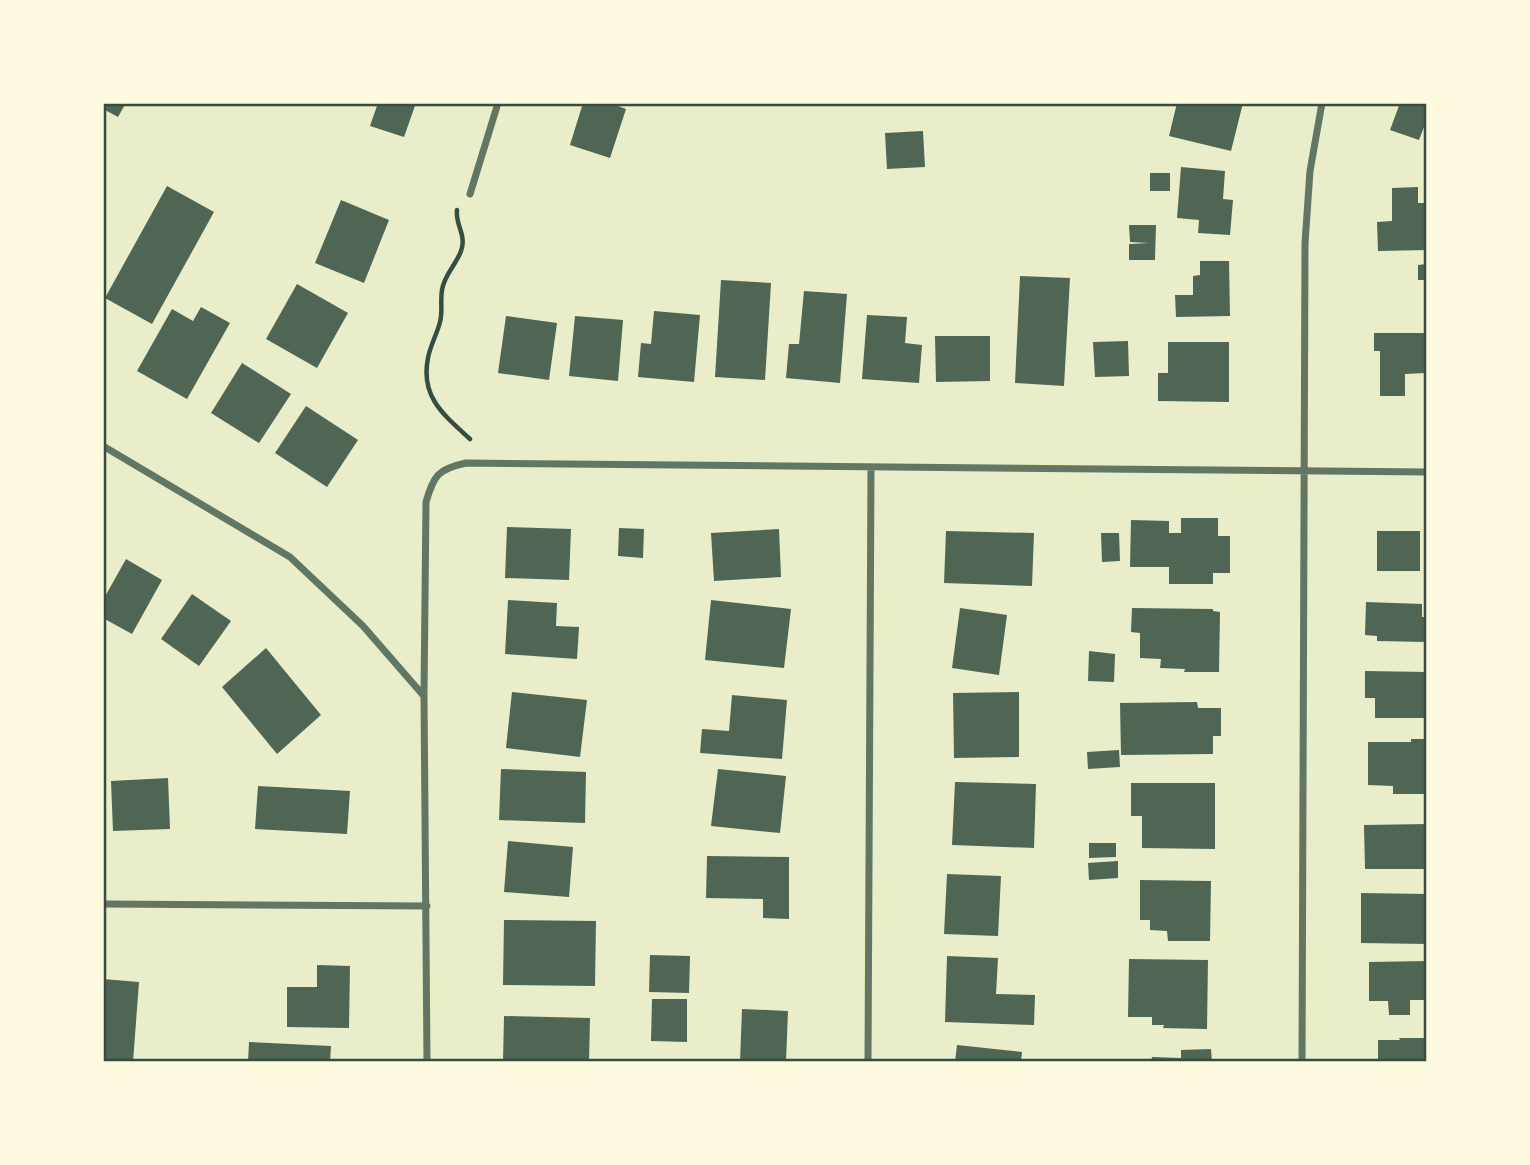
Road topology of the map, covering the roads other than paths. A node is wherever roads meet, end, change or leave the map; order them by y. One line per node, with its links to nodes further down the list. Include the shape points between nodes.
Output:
1 (498, 103): 3 (street)
2 (1322, 103): 6 (street, via 1310,171 1305,243)
3 (470, 194)
4 (103, 446): 8 (street, via 290,557 363,626)
5 (872, 468): 6 (street); 8 (street, via 466,463 445,467 432,481 426,502); 12 (street)
6 (1305, 471): 7 (street); 13 (street)
7 (1427, 472)
8 (424, 695): 10 (street)
9 (103, 904): 10 (street)
10 (427, 906): 11 (street)
11 (427, 1062)
12 (868, 1062)
13 (1302, 1062)

